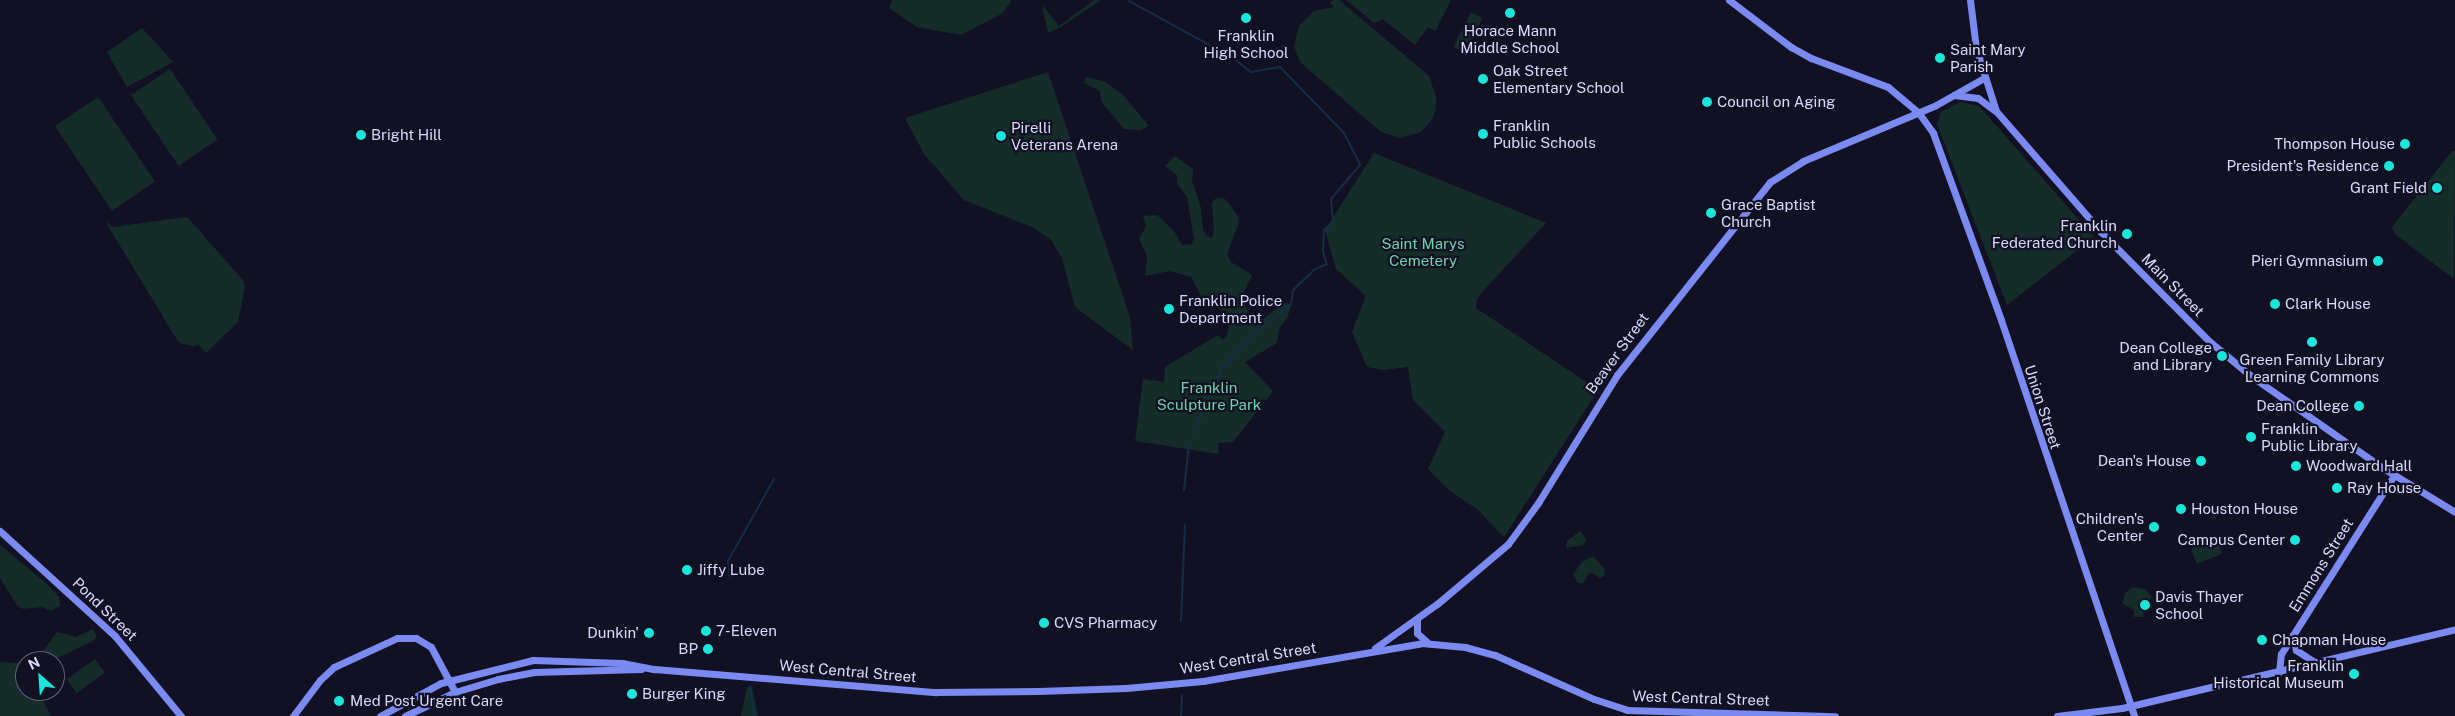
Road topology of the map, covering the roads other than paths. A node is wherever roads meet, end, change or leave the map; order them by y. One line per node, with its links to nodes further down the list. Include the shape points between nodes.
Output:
1 (1729, 0): 5 (main road, via 1811,58 1883,85)
2 (1970, 0): 3 (main road, Main Street, via 1974,39)
3 (1984, 78): 4 (main road, Beaver Street); 6 (main road, Main Street)
4 (1954, 95): 5 (main road, Beaver Street); 6 (main road, via 1978,98)
5 (1918, 112): 10 (main road, Beaver Street, via 1803,161 1765,188 1617,375 1522,527 1487,562); 20 (main road, Union Street, via 1942,152)
6 (1996, 112): 7 (main road, Main Street, via 2061,190 2209,341 2279,396)
7 (2394, 475): 8 (main road, Main Street); 12 (main road, Emmons Street)
8 (2455, 512)
9 (0, 531): 21 (main road, Pond Street, via 115,636)
10 (1417, 619): 13 (main road, via 1417,633); 14 (main road, Beaver Street)
11 (2455, 629): 15 (main road)
12 (2294, 634): 15 (main road, via 2296,650); 17 (main road, Emmons Street, via 2279,658)
13 (1429, 643): 14 (main road, West Central Street); 25 (main road, West Central Street, via 1464,646 1495,655 1594,699 1627,710)
14 (1371, 650): 16 (main road, West Central Street, via 1203,681 1091,689 936,692)
15 (2316, 663): 17 (main road)
16 (654, 669): 18 (main road, West Central Street, via 622,663 533,660); 19 (main road, West Central Street, via 534,672 498,678)
17 (2279, 672): 20 (main road)
18 (449, 681): 19 (main road); 22 (main road, via 433,650 416,638 389,641 340,663 320,680); 23 (main road, West Central Street)
19 (455, 692): 24 (main road, West Central Street)
20 (2130, 706): 26 (main road); 27 (main road, Union Street)
21 (181, 716)
22 (293, 716)
23 (380, 716)
24 (405, 716)
25 (1835, 716)
26 (2057, 716)
27 (2134, 716)

